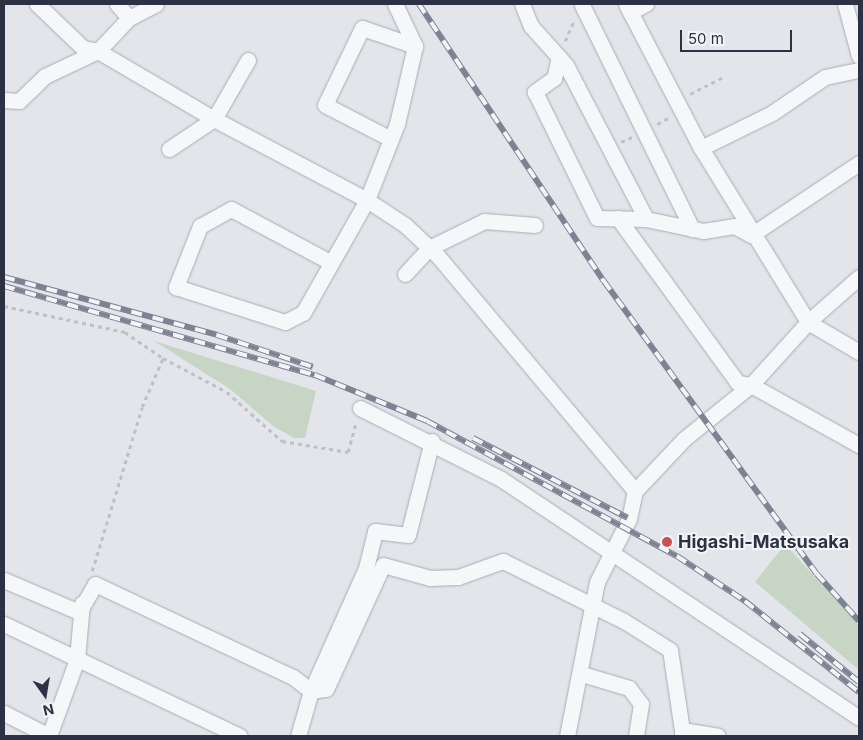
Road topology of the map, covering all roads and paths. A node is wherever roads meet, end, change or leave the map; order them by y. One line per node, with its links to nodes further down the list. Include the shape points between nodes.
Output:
1 (37, 4): 12 (street, via 83,48)
2 (117, 4): 10 (street)
3 (156, 4): 10 (street)
4 (395, 4): 11 (street)
5 (522, 4): 14 (street, via 531,26)
6 (646, 4): 9 (street)
7 (846, 4): 13 (street)
8 (582, 5): 14 (path); 27 (street)
9 (628, 8): 20 (street)
10 (129, 18): 12 (street)
11 (414, 46): 19 (street); 19 (street, via 362,28 325,105)
12 (98, 51): 17 (street, via 80,56 45,76 19,101); 18 (street)
13 (859, 56)
14 (559, 57): 24 (street, via 554,78 535,92 597,218); 25 (street)
15 (248, 60): 18 (street)
16 (859, 70): 20 (street, via 825,77 772,113)
17 (5, 105)
18 (214, 119): 21 (street); 23 (street)
19 (391, 139): 23 (street)
20 (701, 148): 28 (street)
21 (169, 149)
22 (859, 163): 28 (street)
23 (367, 200): 29 (street); 30 (street)
24 (618, 218): 25 (street); 37 (street, via 738,383)
25 (646, 219): 27 (street)
26 (535, 225): 29 (street, via 484,221)
27 (692, 229): 28 (street, via 734,226)
28 (751, 235): 34 (street)
29 (429, 248): 31 (street); 41 (street)
30 (330, 262): 30 (street, via 303,313 285,322 176,288 200,226 230,209)
31 (405, 274)
32 (859, 276): 34 (street)
33 (4, 306): 36 (path, via 125,332)
34 (808, 322): 35 (street); 37 (street)
35 (859, 352)
36 (163, 358): 38 (path, via 227,392 282,441 348,452); 44 (path, via 142,407)
37 (751, 385): 40 (street); 41 (street, via 684,439)
38 (360, 408): 39 (street)
39 (432, 441): 42 (street, via 502,479); 50 (street, via 408,536 375,531 366,568)
40 (859, 445)
41 (636, 490): 42 (street, via 629,519)
42 (609, 550): 45 (street); 52 (street, via 619,562)
43 (4, 580): 46 (street)
44 (89, 580): 46 (street)
45 (590, 607): 49 (street); 50 (street, via 504,561 458,577 430,578 383,565 326,689); 53 (street, via 624,621 670,650)
46 (79, 612): 48 (street); 50 (street, via 96,584 293,677)
47 (4, 624): 48 (street)
48 (77, 659): 54 (street); 55 (street)
49 (582, 674): 57 (street); 58 (street, via 629,688 641,704)
50 (311, 691): 56 (street)
51 (4, 713): 54 (street)
52 (859, 718)
53 (682, 733): 59 (street)
54 (49, 736)
55 (240, 736)
56 (298, 736)
57 (567, 736)
58 (636, 736)
59 (718, 736)

